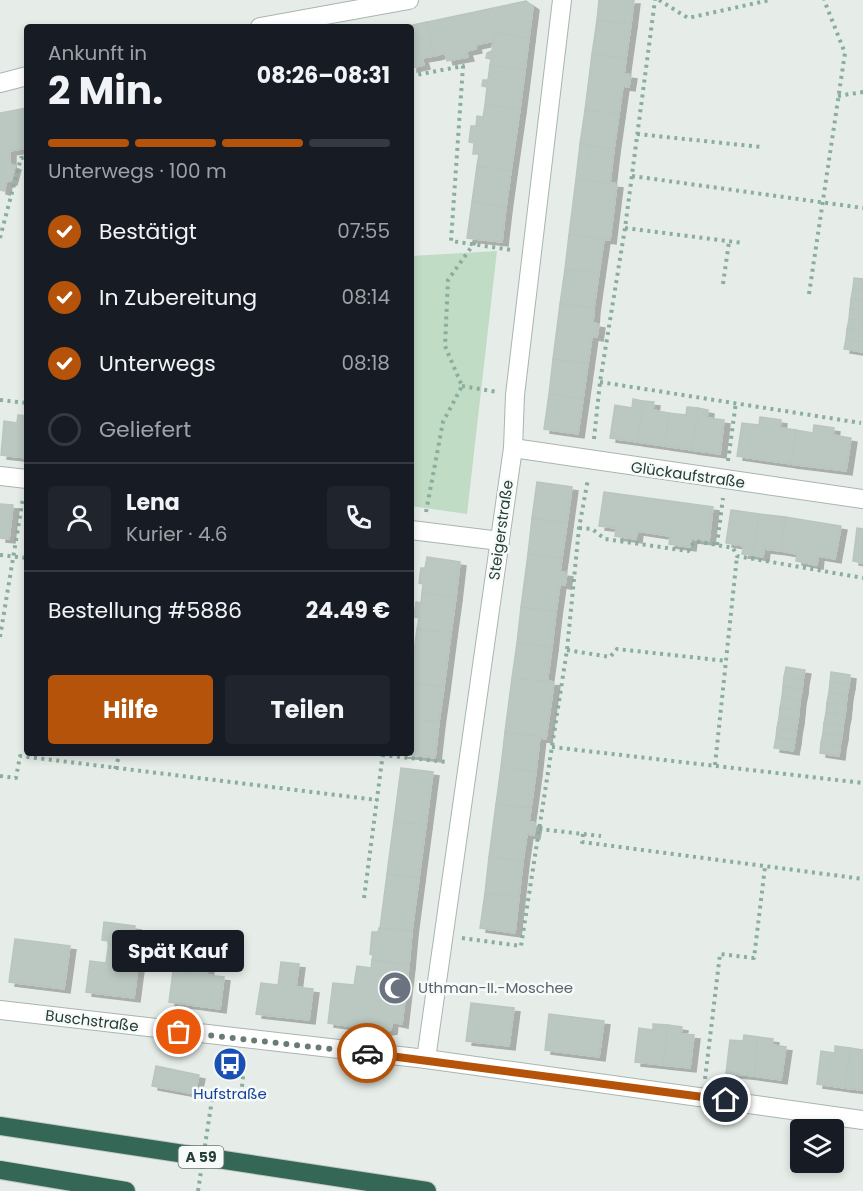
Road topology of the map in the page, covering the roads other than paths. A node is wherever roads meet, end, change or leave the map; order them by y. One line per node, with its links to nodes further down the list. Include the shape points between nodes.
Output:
1 (409, 0): 3 (street)
2 (562, 0): 6 (street, Steigerstraße, via 515,395)
3 (277, 24)
4 (24, 77): 5 (street)
5 (0, 82)
6 (513, 448): 9 (street, Glückaufstraße); 11 (street, Steigerstraße)
7 (0, 476): 8 (street)
8 (24, 479)
9 (863, 499)
10 (416, 531): 11 (street)
11 (500, 541): 13 (street, Steigerstraße)
12 (0, 1010): 13 (street, Buschstraße)
13 (426, 1059): 14 (street, Buschstraße)
14 (863, 1120)
15 (0, 1126): 18 (highway, A 59)
16 (0, 1170): 17 (highway)
17 (126, 1191)
18 (427, 1191)

